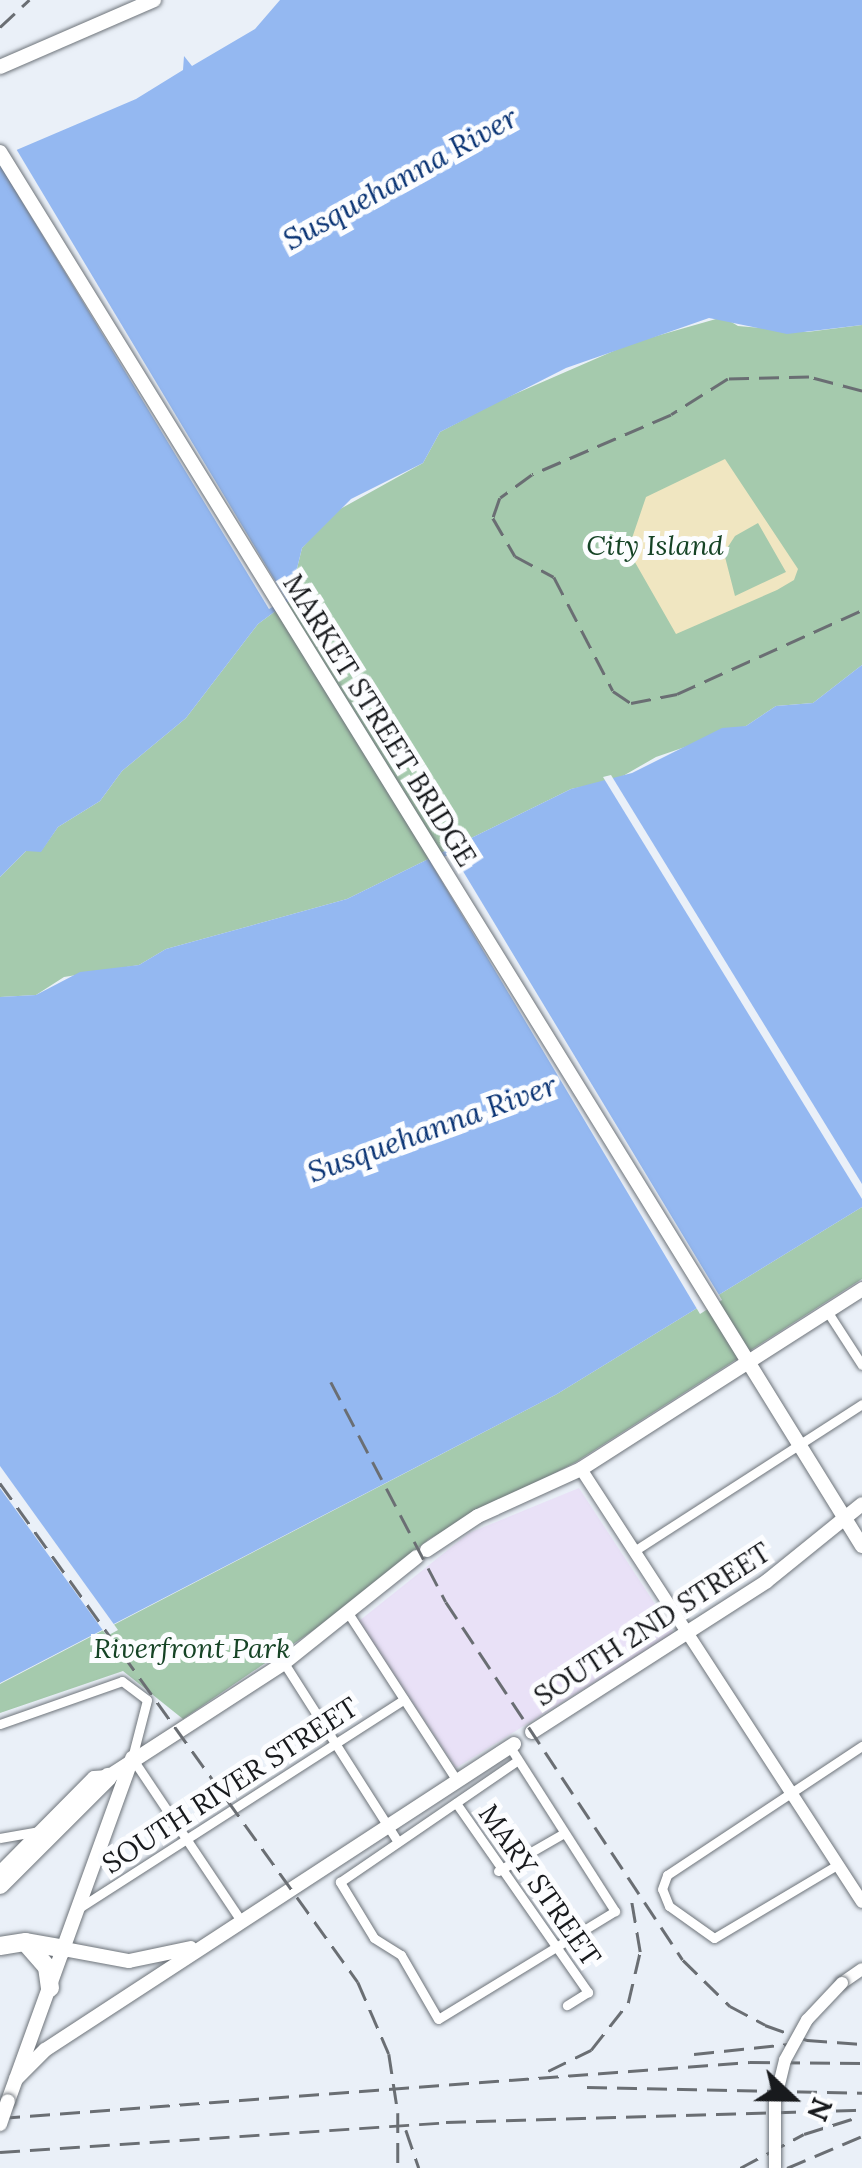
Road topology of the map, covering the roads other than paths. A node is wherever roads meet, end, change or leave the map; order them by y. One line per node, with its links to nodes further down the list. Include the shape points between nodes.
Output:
1 (154, 0): 2 (main road)
2 (0, 67)
3 (0, 152): 6 (main road, MARKET STREET BRIDGE)
4 (862, 1289): 5 (main road)
5 (827, 1312): 6 (main road); 7 (street)
6 (744, 1362): 9 (main road, MARKET STREET BRIDGE); 10 (main road)
7 (862, 1365)
8 (862, 1404): 9 (street)
9 (796, 1446): 12 (main road, MARKET STREET BRIDGE); 14 (street)
10 (581, 1469): 14 (main road); 15 (main road, via 478,1516)
11 (862, 1504): 12 (main road, SOUTH 2ND STREET)
12 (842, 1514): 13 (main road, MARKET STREET BRIDGE); 16 (main road, SOUTH 2ND STREET, via 792,1562)
13 (862, 1546)
14 (634, 1551): 16 (main road)
15 (350, 1616): 17 (main road); 18 (street, MARY STREET)
16 (686, 1633): 20 (main road, SOUTH 2ND STREET); 27 (main road)
17 (284, 1662): 21 (street); 24 (main road)
18 (404, 1699): 21 (street, SOUTH RIVER STREET); 26 (street, MARY STREET)
19 (0, 1724): 24 (street, via 122,1680 150,1704)
20 (532, 1732)
21 (336, 1744): 29 (street); 33 (street, SOUTH RIVER STREET)
22 (862, 1746): 27 (street)
23 (514, 1751): 26 (main road); 28 (street); 31 (street)
24 (132, 1758): 25 (main road); 33 (street); 40 (main road)
25 (108, 1776): 30 (main road, via 94,1778); 38 (highway)
26 (457, 1781): 29 (main road)
27 (791, 1794): 35 (main road); 35 (street, via 670,1872 662,1884 665,1901 714,1938)
28 (456, 1803): 34 (street); 36 (street, MARY STREET)
29 (388, 1826): 34 (street); 41 (main road)
30 (40, 1831): 32 (street); 37 (main road)
31 (564, 1832): 36 (street); 45 (street, via 615,1910)
32 (0, 1838)
33 (187, 1840): 40 (street, SOUTH RIVER STREET); 41 (street)
34 (398, 1842): 45 (street, via 340,1882 374,1938 401,1955 438,2019)
35 (838, 1865): 39 (main road)
36 (498, 1871): 45 (street, MARY STREET)
37 (0, 1874)
38 (0, 1886)
39 (862, 1902)
40 (79, 1908): 46 (main road)
41 (241, 1921): 42 (main road)
42 (219, 1935): 46 (main road, via 148,1960); 51 (main road)
43 (26, 1942): 44 (highway); 46 (highway); 48 (highway, via 45,1963)
44 (0, 1946)
45 (554, 1947): 49 (street, MARY STREET, via 588,1992)
46 (64, 1949): 48 (main road)
47 (862, 1969): 54 (main road, bridge, via 806,2020 785,2060 775,2100)
48 (50, 1988): 50 (main road)
49 (568, 2005)
50 (42, 2009): 51 (main road, via 47,2025); 52 (main road)
51 (70, 2033): 52 (main road)
52 (16, 2079): 53 (main road, bridge)
53 (0, 2124)
54 (775, 2168)

